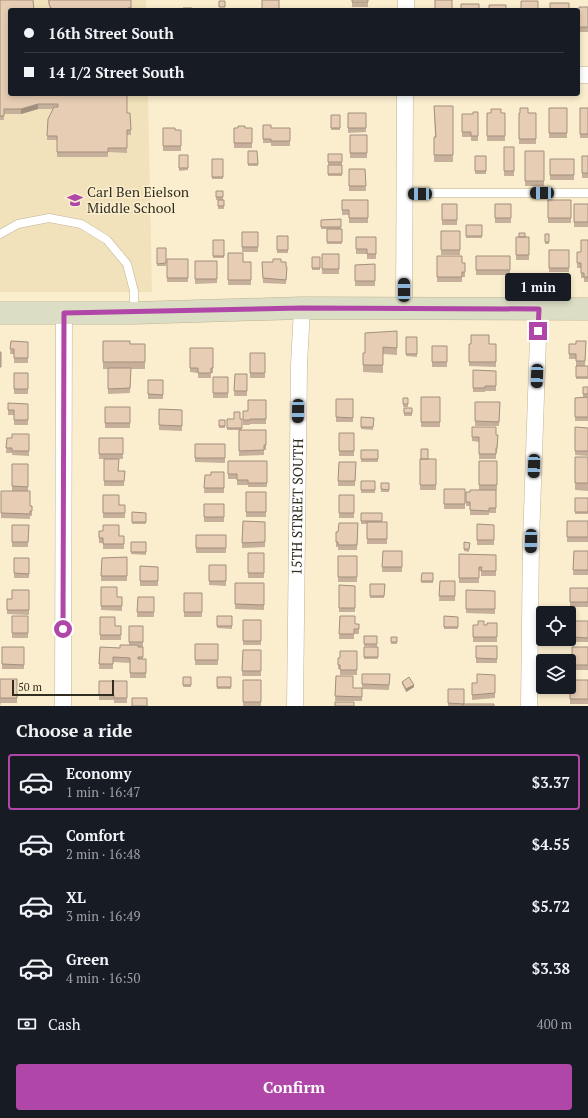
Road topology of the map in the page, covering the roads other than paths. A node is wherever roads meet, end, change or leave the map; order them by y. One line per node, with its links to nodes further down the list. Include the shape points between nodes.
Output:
1 (405, 96): 3 (street)
2 (588, 192): 3 (lane)
3 (404, 194): 6 (street)
4 (0, 234): 11 (lane, via 18,224 48,218 81,224 107,240 127,264 134,291)
5 (302, 308): 6 (main road); 11 (main road); 13 (street, 15TH STREET SOUTH)
6 (404, 309): 7 (main road)
7 (539, 309): 8 (main road); 14 (street, via 531,541)
8 (588, 309)
9 (0, 313): 10 (main road)
10 (64, 313): 11 (main road); 12 (street)
11 (134, 313)
12 (63, 706)
13 (295, 706)
14 (530, 706)

